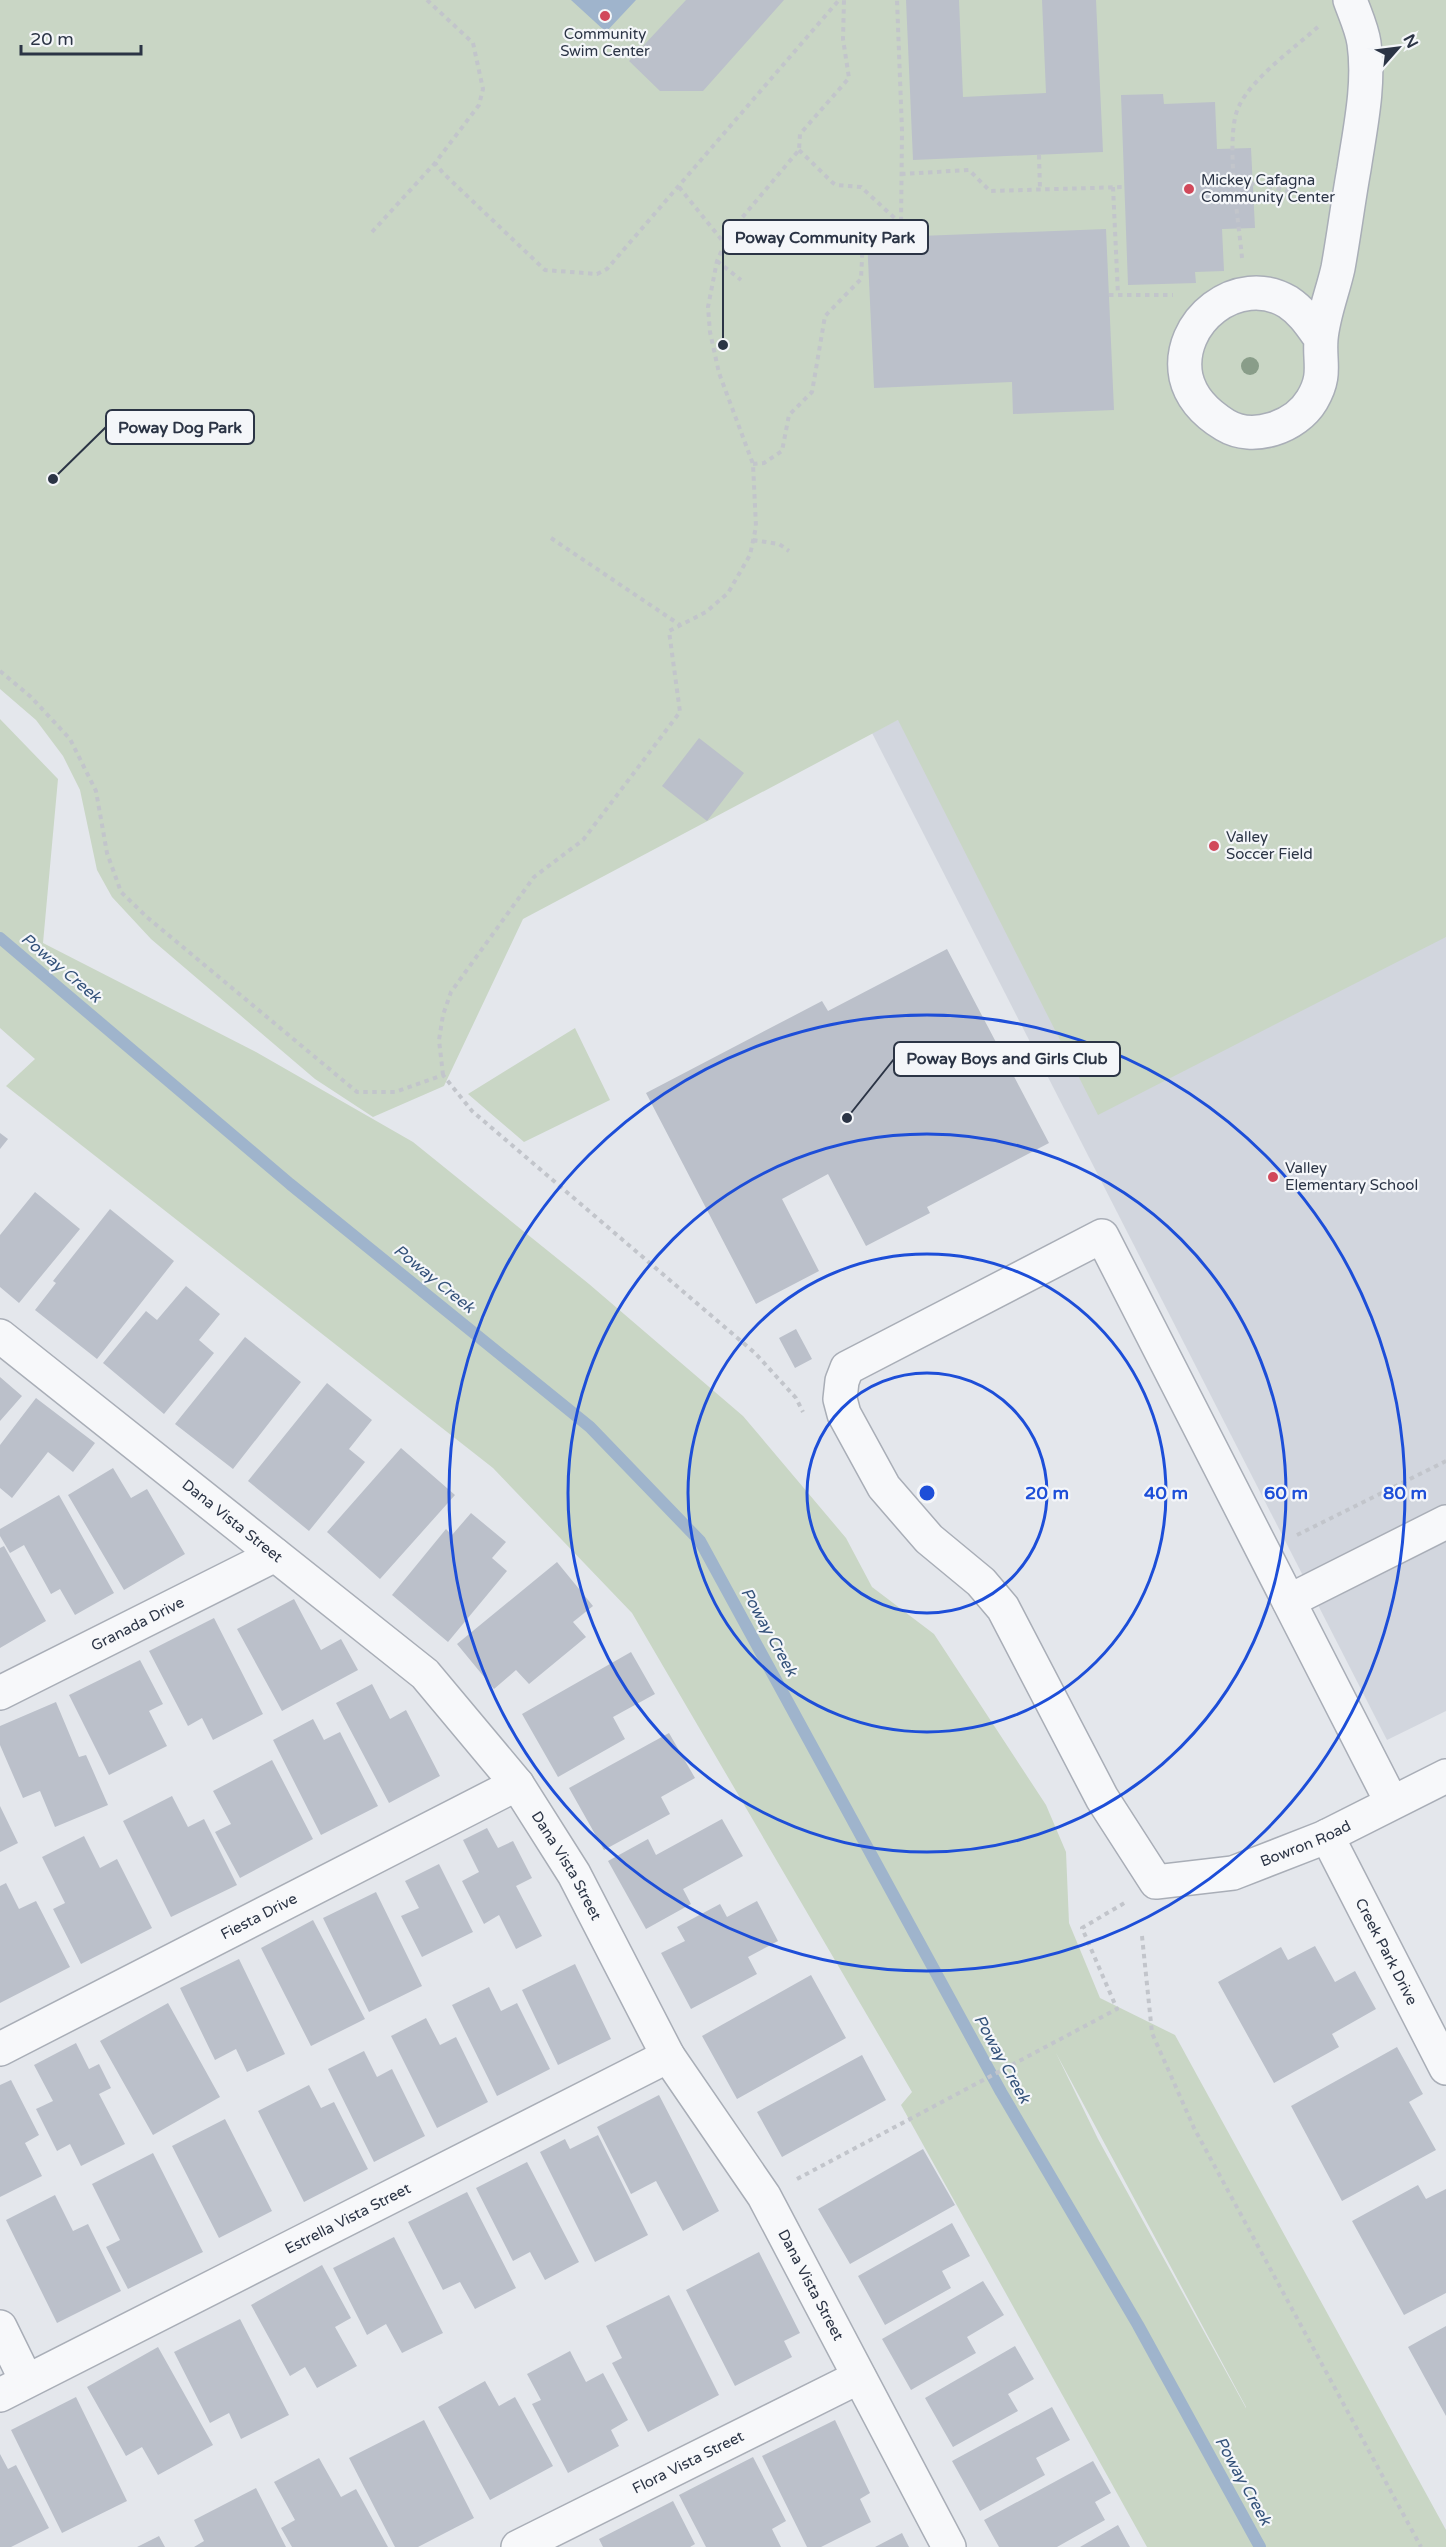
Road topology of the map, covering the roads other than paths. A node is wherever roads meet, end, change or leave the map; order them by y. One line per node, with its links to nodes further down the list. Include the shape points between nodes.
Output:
1 (1350, 0): 2 (street, via 1364,41 1363,112 1338,267)
2 (1321, 339): 2 (street, via 1305,315 1287,302 1266,294 1243,294 1221,301 1191,333 1185,355 1186,378 1195,399 1210,416 1230,428 1253,432 1276,429 1296,418 1312,401 1322,379)
3 (0, 1336): 5 (street, Dana Vista Street)
4 (1446, 1522): 6 (street)
5 (275, 1555): 7 (street, Granada Drive); 9 (street, Dana Vista Street, via 425,1674)
6 (1289, 1601): 10 (street); 11 (street, Bowron Road, via 1102,1236 847,1368 840,1399 844,1414 884,1487 929,1539 981,1582 1003,1608 1102,1798 1156,1882 1233,1873)
7 (0, 1693)
8 (1446, 1776): 10 (street, Bowron Road)
9 (517, 1784): 12 (street, Fiesta Drive); 13 (street, Dana Vista Street, via 574,1874)
10 (1392, 1803): 11 (street, Bowron Road)
11 (1327, 1836): 14 (street, Creek Park Drive)
12 (0, 2049)
13 (668, 2056): 16 (street, Dana Vista Street, via 764,2196); 17 (street, Estrella Vista Street)
14 (1446, 2068)
15 (0, 2327): 17 (street)
16 (859, 2377): 18 (street, Flora Vista Street); 19 (street, Dana Vista Street)
17 (13, 2388)
18 (518, 2547)
19 (949, 2547)

